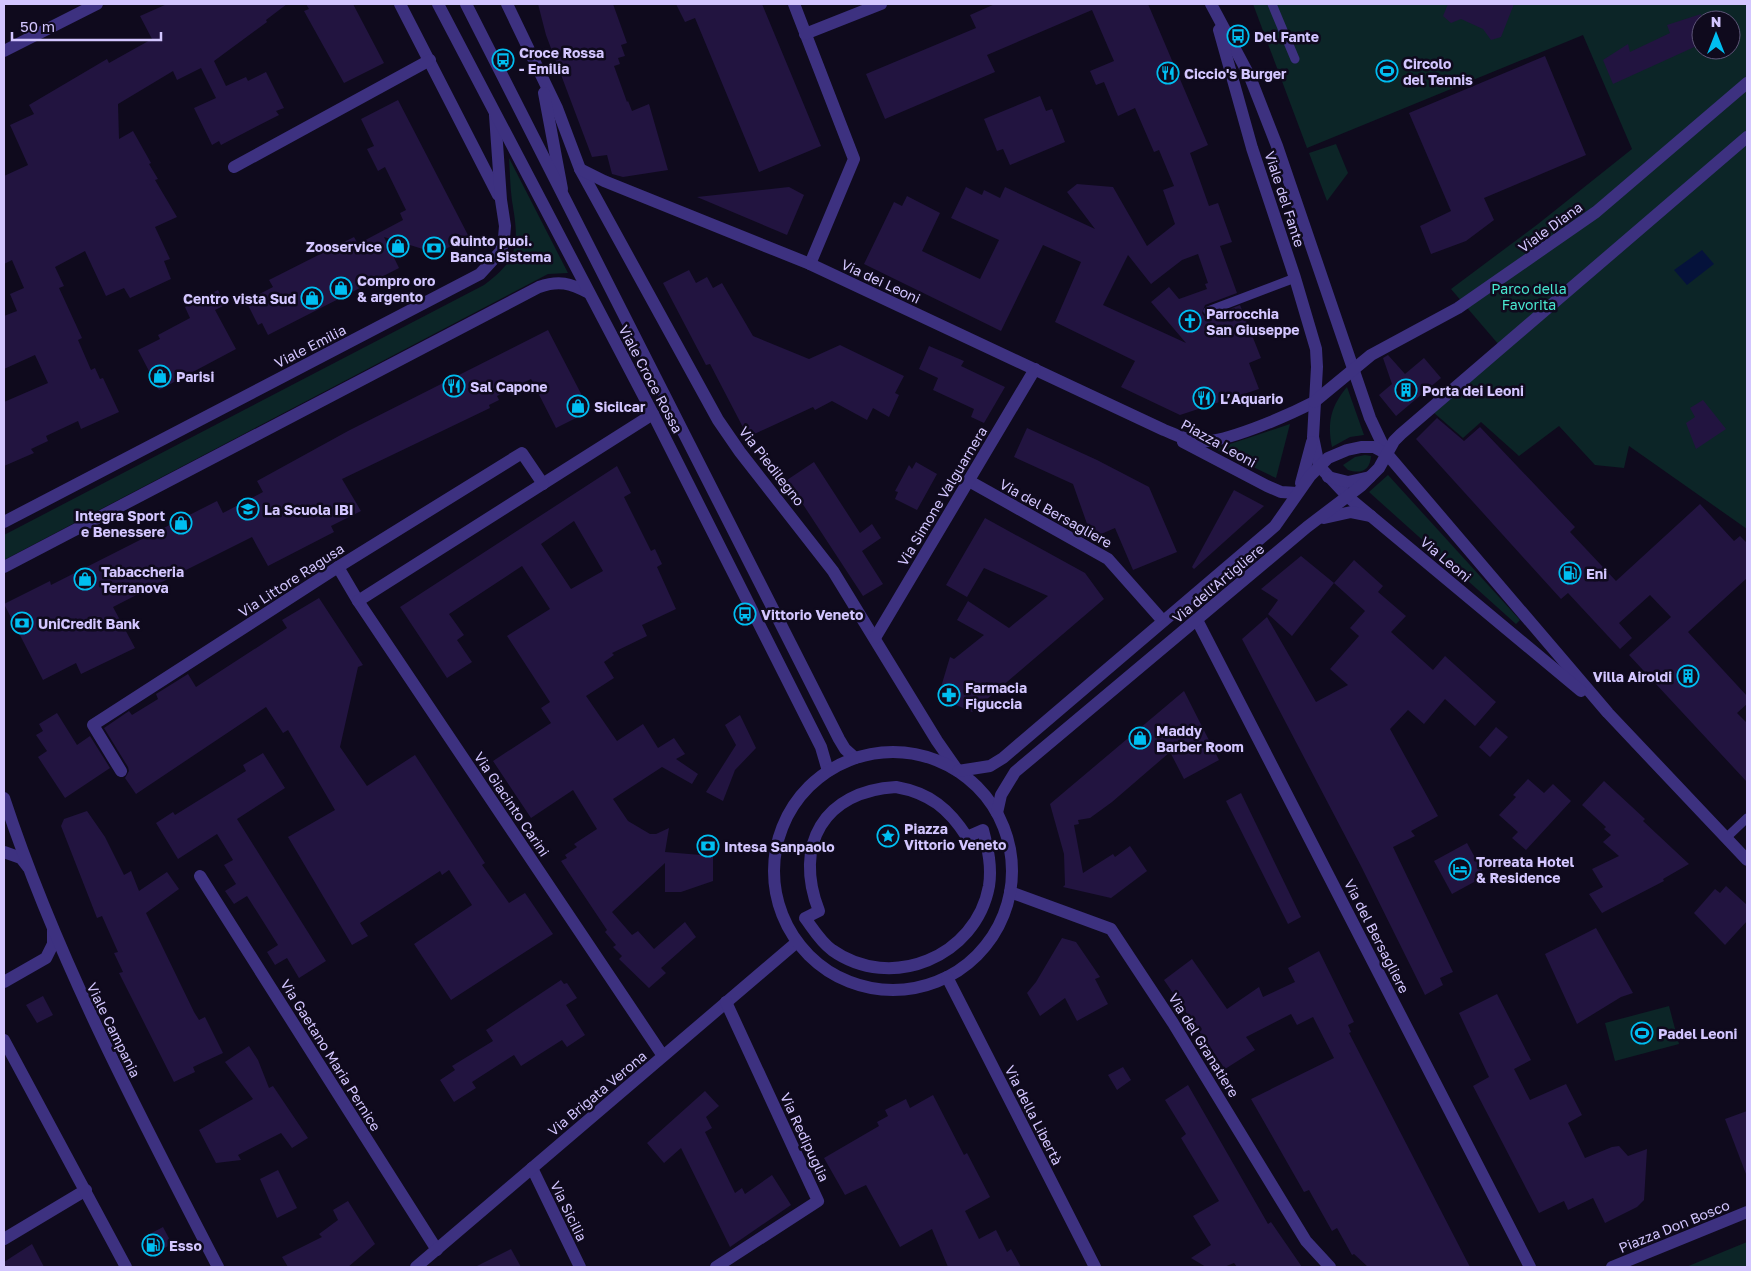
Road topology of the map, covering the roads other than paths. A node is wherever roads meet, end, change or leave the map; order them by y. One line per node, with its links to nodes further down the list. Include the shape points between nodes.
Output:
1 (97, 4): 11 (street)
2 (400, 4): 13 (street)
3 (438, 4): 16 (street, Viale Croce Rossa)
4 (466, 4): 20 (street, Viale Croce Rossa)
5 (507, 4): 14 (street, Viale Croce Rossa)
6 (794, 4): 10 (street)
7 (881, 4): 10 (street)
8 (1272, 4): 12 (lane)
9 (1212, 5): 23 (street, Viale del Fante, via 1252,148); 26 (street, Viale del Fante, via 1250,77 1277,146)
10 (806, 34): 22 (street, via 854,159)
11 (4, 52)
12 (1295, 59)
13 (430, 60): 18 (street); 21 (street)
14 (540, 72): 19 (street, Viale Croce Rossa); 20 (street, Viale Croce Rossa)
15 (1747, 83): 26 (street, Viale Diana, via 1596,212 1458,308)
16 (495, 115): 21 (street, Viale Emilia); 24 (street, Viale Croce Rossa)
17 (1747, 137): 32 (street, via 1401,434)
18 (234, 167)
19 (580, 169): 22 (street, Via dei Leoni, via 604,182); 47 (street, Via Piedilegno, via 718,420 833,571)
20 (562, 189): 49 (street, Viale Croce Rossa, via 839,739)
21 (501, 200): 40 (street, Viale Emilia, via 505,226 501,251 480,274)
22 (810, 264): 27 (street, Via dei Leoni)
23 (1295, 278): 25 (lane); 28 (street, Viale del Fante, via 1316,349)
24 (589, 293): 29 (street, Viale Croce Rossa); 42 (street, via 565,282 539,287)
25 (1208, 311)
26 (1352, 368): 28 (street, Viale Diana); 32 (street, Via Leoni)
27 (1035, 369): 30 (street, Via dei Leoni); 35 (street, Via Simone Valguarnera)
28 (1314, 402): 30 (street, Piazza Leoni, via 1278,419 1213,441 1194,441); 31 (street)
29 (653, 414): 36 (street); 51 (street, Viale Croce Rossa, via 821,747)
30 (1164, 430): 37 (street, Piazza Leoni, via 1267,486 1281,492)
31 (1313, 437): 33 (street); 37 (street, Via dell'Artigliere)
32 (1387, 454): 33 (street, Via dell'Artigliere, via 1374,447 1355,448 1333,456); 34 (street, Via dell'Artigliere); 48 (street, Via Leoni)
33 (1322, 471): 34 (street, via 1332,480 1348,482); 37 (street, Via dell'Artigliere); 38 (street, Via Leoni)
34 (1372, 476): 38 (street, Via dell'Artigliere)
35 (968, 481): 46 (street, Via del Bersagliere, via 1108,559); 47 (street, Via Simone Valguarnera)
36 (543, 484): 43 (street, Via Littore Ragusa, via 522,452); 44 (street)
37 (1297, 493): 46 (street, Via dell'Artigliere, via 1275,526)
38 (1348, 497): 39 (street, Via Leoni); 41 (street, Via dell'Artigliere)
39 (1373, 517): 41 (street, via 1339,513); 48 (street, Via Leoni)
40 (4, 522)
41 (1307, 527): 45 (street, Via dell'Artigliere)
42 (4, 568)
43 (338, 568): 44 (street, Via Giacinto Carini); 50 (street, Via Littore Ragusa, via 92,725)
44 (358, 601): 69 (street, Via Giacinto Carini)
45 (1197, 620): 54 (street, Via dell'Artigliere, via 1015,772 1001,795); 82 (street, Via del Bersagliere)
46 (1162, 622): 52 (street, Via dell'Artigliere, via 1003,758 990,766)
47 (875, 638): 52 (street, Via Piedilegno)
48 (1608, 713): 57 (street, Via Leoni)
49 (855, 758): 51 (street); 52 (street, via 881,753 913,754)
50 (121, 771)
51 (828, 771): 64 (street, via 795,803 782,826 775,852 778,904)
52 (958, 771): 54 (street, via 972,780)
53 (4, 798): 60 (street, Viale Campania)
54 (997, 813): 62 (street, via 1010,849)
55 (1747, 818): 57 (lane)
56 (983, 830): 56 (street, via 990,868 985,901 963,937 929,961 896,968 863,965 833,950 820,939 806,918 819,911 808,875 813,842 832,813 856,796 879,788 913,790 944,807 967,837)
57 (1726, 838): 59 (street, Via Leoni)
58 (4, 852): 60 (street, via 21,858)
59 (1747, 860)
60 (28, 868): 63 (street, Viale Campania)
61 (200, 876): 74 (street, Via Gaetano Maria Pernice)
62 (1010, 892): 65 (street, via 1006,909 989,941 964,967); 81 (street, Via del Granatiere, via 1111,929 1173,1023 1306,1241)
63 (53, 929): 66 (street, via 53,944 46,958); 76 (street, Viale Campania, via 97,1030)
64 (797, 942): 65 (street, via 828,971 856,984 888,990 919,987); 67 (street, Via Brigata Verona)
65 (947, 977): 80 (street, Via della Libertà)
66 (4, 982)
67 (726, 1002): 69 (street, Via Brigata Verona); 79 (street, Via Redipuglia, via 818,1201)
68 (4, 1040): 71 (street)
69 (663, 1056): 70 (street, Via Brigata Verona)
70 (532, 1168): 74 (street, Via Brigata Verona); 78 (street, Via Sicilia)
71 (86, 1190): 73 (street); 75 (street)
72 (1747, 1212): 83 (street, Piazza Don Bosco)
73 (4, 1239)
74 (437, 1250): 77 (street, Via Brigata Verona)
75 (126, 1267)
76 (218, 1267)
77 (416, 1267)
78 (580, 1267)
79 (716, 1267)
80 (1095, 1267)
81 (1330, 1267)
82 (1530, 1267)
83 (1612, 1267)

